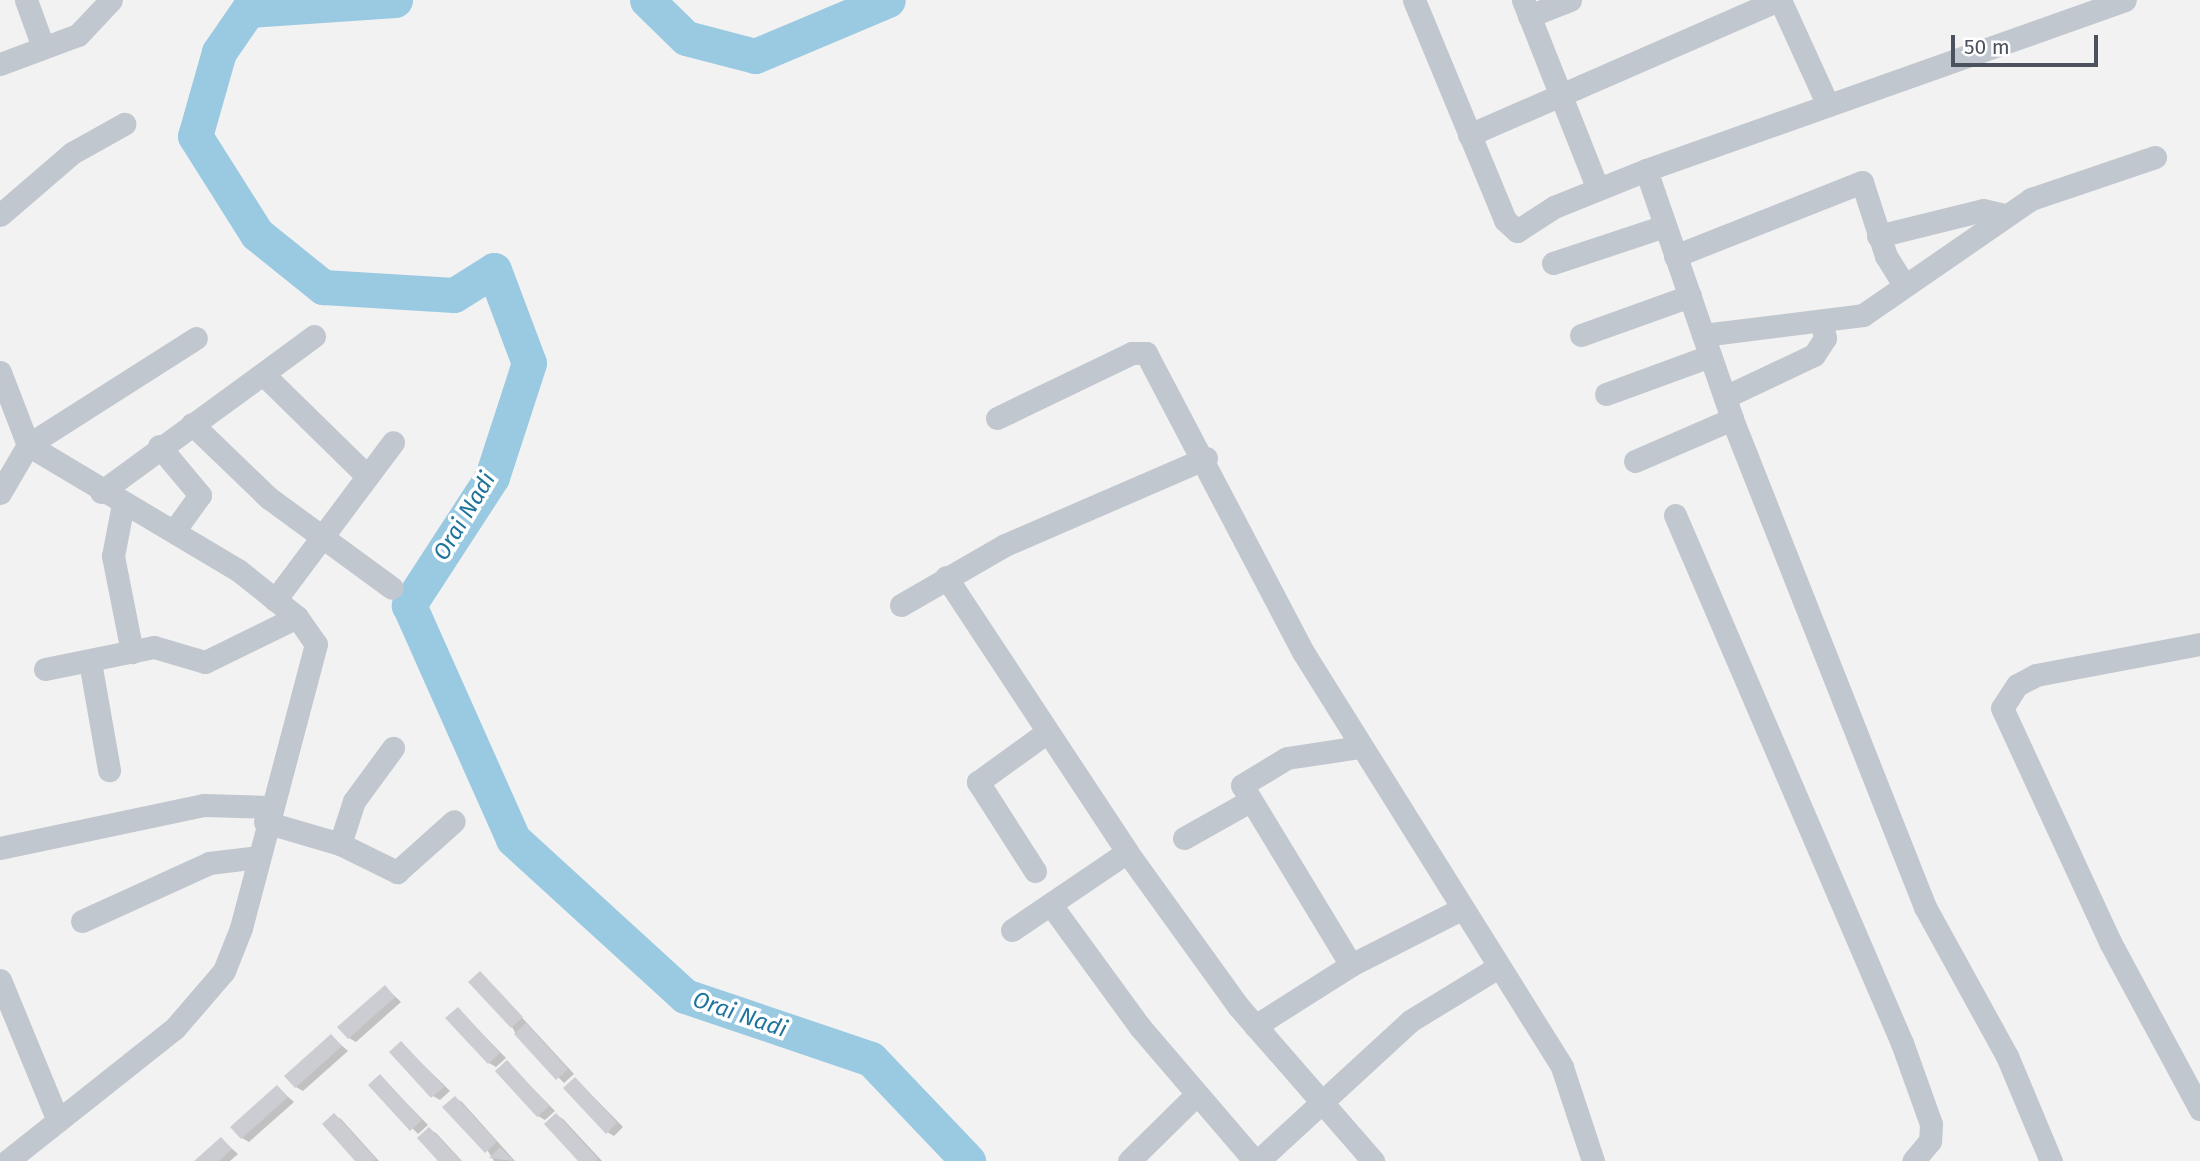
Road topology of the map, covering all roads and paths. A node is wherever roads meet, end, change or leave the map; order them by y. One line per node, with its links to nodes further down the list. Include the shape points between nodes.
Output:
1 (26, 0): 8 (street)
2 (111, 0): 8 (street, via 89,28)
3 (1414, 0): 13 (street)
4 (1570, 0): 7 (street)
5 (1779, 0): 10 (street); 11 (street)
6 (2125, 0): 11 (street)
7 (1526, 8): 10 (street)
8 (43, 47): 9 (street)
9 (0, 64)
10 (1560, 93): 13 (street); 16 (street)
11 (1826, 103): 15 (street)
12 (124, 124): 17 (street, via 72,153)
13 (1469, 135): 16 (street, via 1505,220 1517,231)
14 (2155, 157): 18 (street, via 2048,191)
15 (1646, 170): 16 (street); 19 (street)
16 (1598, 189)
17 (0, 215)
18 (2004, 215): 20 (street, via 1983,210); 23 (street)
19 (1665, 226): 21 (street); 22 (street)
20 (1878, 236): 21 (street, via 1866,185 1854,181); 23 (street)
21 (1675, 256): 24 (street)
22 (1553, 263)
23 (1904, 285): 25 (street, via 1863,315)
24 (1690, 296): 26 (street); 29 (street)
25 (1822, 324): 29 (street); 33 (street, via 1825,338 1814,355)
26 (1581, 335)
27 (314, 336): 31 (street)
28 (196, 338): 39 (street)
29 (1707, 345): 32 (street); 33 (street)
30 (0, 372): 34 (street)
31 (264, 375): 37 (street); 43 (street)
32 (1606, 394)
33 (1725, 397): 36 (street)
34 (4, 398): 39 (street)
35 (997, 418): 41 (street, via 1139,351 1154,363)
36 (1732, 419): 42 (street); 90 (street, via 1925,907 2007,1056)
37 (192, 424): 40 (street); 49 (street)
38 (393, 442): 43 (street)
39 (28, 445): 44 (street); 45 (street)
40 (159, 446): 45 (street); 48 (street, via 200,495)
41 (1206, 458): 50 (street, via 1005,545); 60 (street, via 1303,652)
42 (1635, 461)
43 (367, 476): 49 (street)
44 (0, 492)
45 (101, 492): 46 (street)
46 (123, 504): 48 (street); 56 (street, via 113,556)
47 (1675, 515): 89 (street, via 1902,1043 1931,1124 1930,1141)
48 (174, 531): 52 (street)
49 (320, 539): 51 (street); 52 (street)
50 (946, 577): 53 (street); 59 (street)
51 (392, 587)
52 (275, 600): 54 (street)
53 (901, 605)
54 (297, 617): 56 (street, via 205,662 187,661 167,649); 64 (street, via 310,631 314,657)
55 (2200, 645): 82 (street, via 2036,674 2017,685 2002,708 2110,943)
56 (132, 652): 57 (street)
57 (90, 663): 58 (street); 62 (street)
58 (45, 669)
59 (1047, 732): 69 (street); 71 (street, via 978,782)
60 (1360, 747): 63 (street, via 1287,758 1247,779 1242,785); 73 (street)
61 (393, 748): 67 (street, via 354,801)
62 (109, 770)
63 (1250, 801): 66 (street); 76 (street)
64 (267, 814): 67 (street); 68 (street, via 204,805); 70 (street)
65 (454, 821): 67 (street, via 397,872)
66 (1184, 838)
67 (340, 845)
68 (0, 848)
69 (1127, 852): 72 (street); 79 (street)
70 (258, 857): 74 (street, via 209,863); 83 (street, via 241,928 207,997)
71 (1035, 871)
72 (1051, 905): 75 (street); 80 (street)
73 (1461, 909): 76 (street); 77 (street)
74 (82, 921)
75 (1012, 930)
76 (1351, 965): 79 (street)
77 (1498, 967): 81 (street, via 1410,1021); 88 (street, via 1562,1067)
78 (0, 980): 83 (street)
79 (1255, 1027): 81 (street)
80 (1196, 1095): 85 (street); 86 (street)
81 (1318, 1103): 86 (street); 87 (street)
82 (2200, 1109)
83 (58, 1121): 84 (street)
84 (7, 1161)
85 (1129, 1161)
86 (1256, 1161)
87 (1373, 1161)
88 (1593, 1161)
89 (1913, 1161)
90 (2051, 1161)

